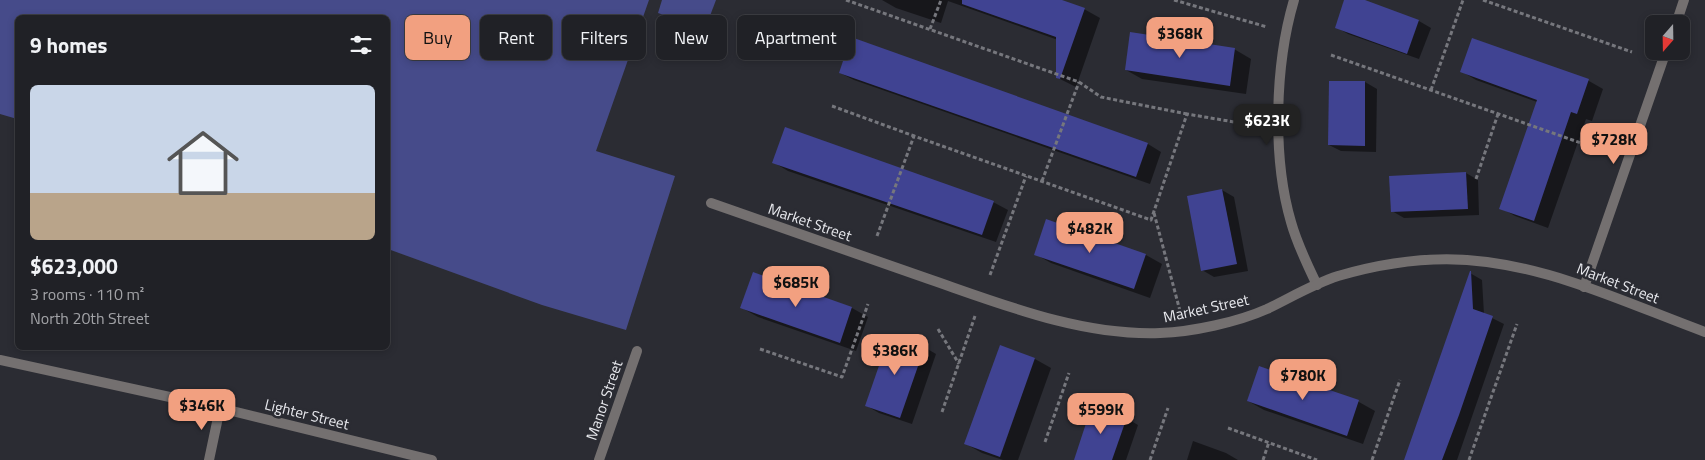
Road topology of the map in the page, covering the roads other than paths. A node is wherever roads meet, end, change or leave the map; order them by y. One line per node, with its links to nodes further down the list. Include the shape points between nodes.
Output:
1 (1294, 0): 6 (street, via 1281,64 1281,172 1290,221)
2 (1684, 0): 3 (street)
3 (1679, 15)
4 (1663, 60): 7 (street)
5 (711, 203): 6 (street, Market Street, via 990,300 1068,323 1126,332 1161,333 1194,329 1247,317)
6 (1317, 285): 7 (street, Market Street, via 1383,264 1462,260 1511,266)
7 (1584, 287): 8 (street, Market Street)
8 (1705, 332)
9 (637, 351): 14 (street, Manor Street)
10 (0, 360): 11 (street, Lighter Street)
11 (220, 408): 12 (street); 13 (street, Lighter Street)
12 (209, 460)
13 (432, 460)
14 (599, 460)

